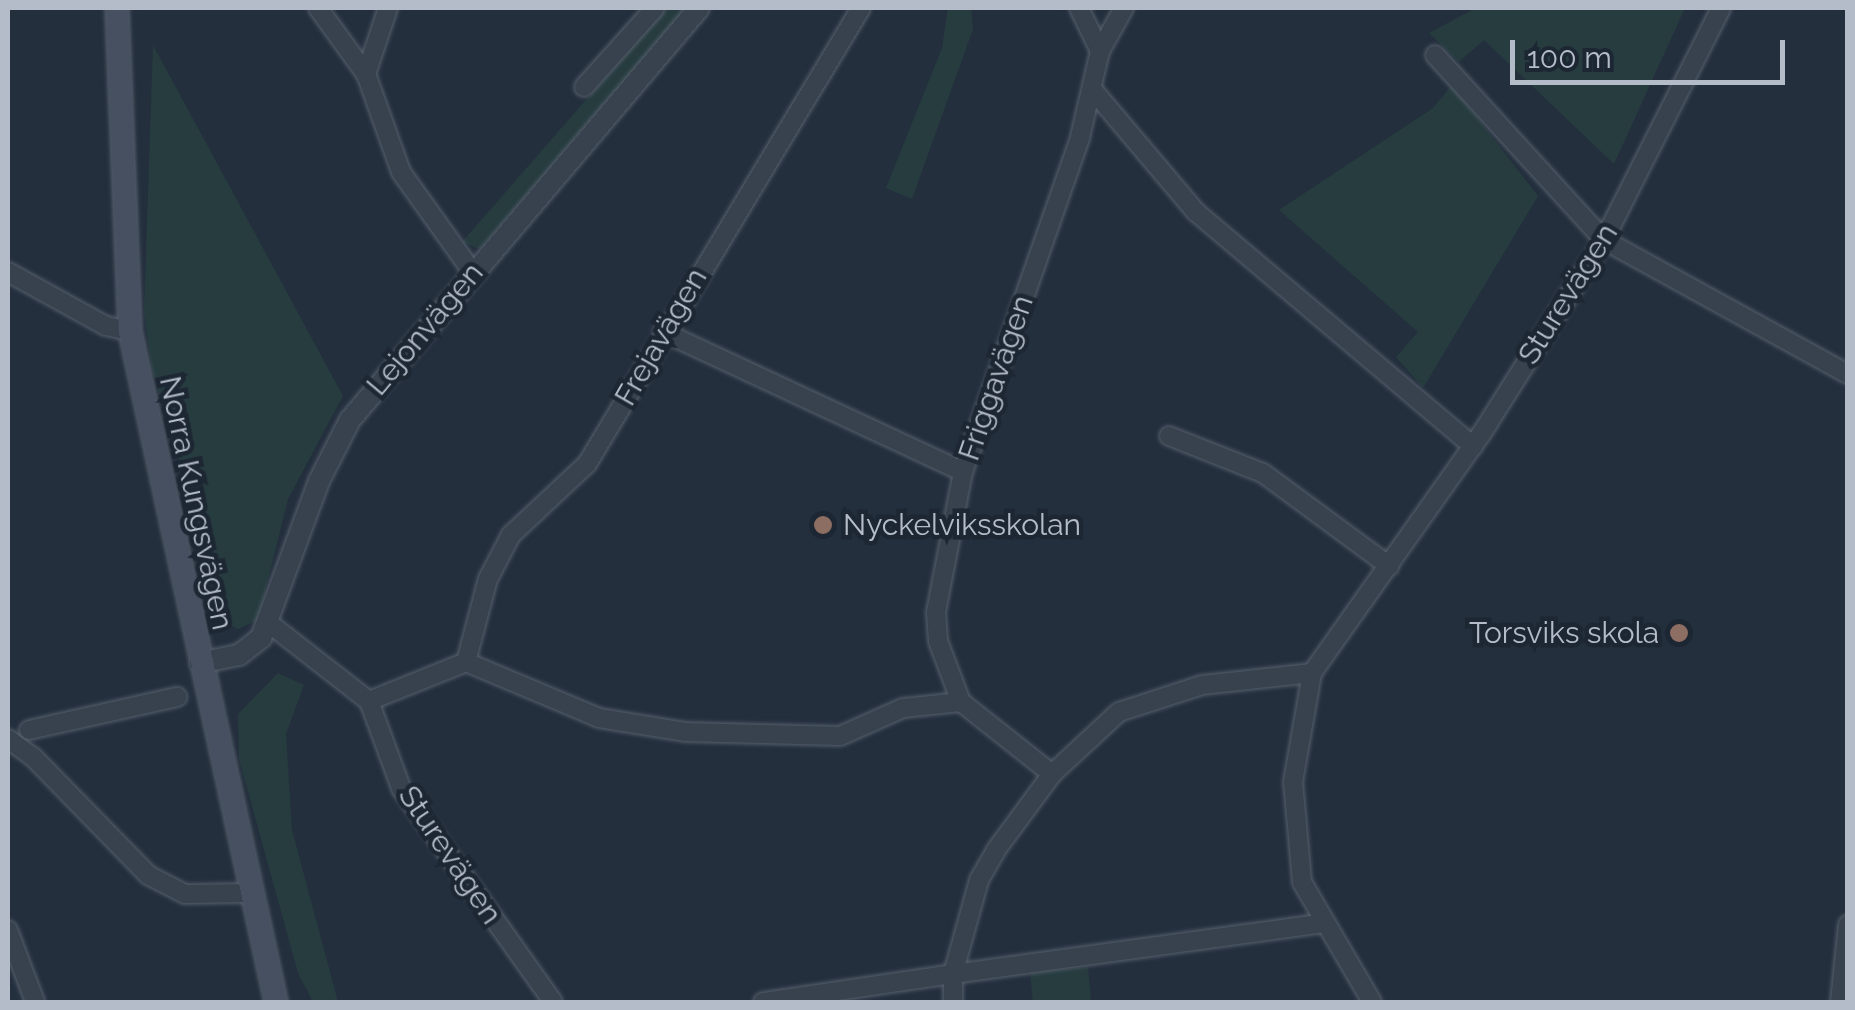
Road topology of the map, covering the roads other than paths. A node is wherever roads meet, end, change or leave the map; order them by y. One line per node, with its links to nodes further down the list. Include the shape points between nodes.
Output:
1 (118, 8): 18 (main road, Norra Kungsvägen)
2 (318, 8): 12 (street)
3 (388, 8): 12 (street)
4 (655, 8): 13 (street)
5 (699, 8): 17 (street, Lejonvägen)
6 (861, 8): 19 (street, Frejavägen)
7 (1079, 8): 10 (street)
8 (1124, 8): 10 (street, Friggavägen)
9 (1721, 8): 15 (street, Sturevägen)
10 (1100, 51): 14 (street, Friggavägen)
11 (1435, 55): 15 (street)
12 (366, 74): 17 (street, via 401,172)
13 (584, 87)
14 (1092, 89): 22 (street, via 1196,212); 23 (street, Friggavägen)
15 (1604, 240): 20 (street); 22 (street, Sturevägen)
16 (8, 272): 18 (street, via 106,326)
17 (473, 273): 25 (street, Lejonvägen, via 398,356 332,451)
18 (130, 331): 27 (main road, Norra Kungsvägen)
19 (664, 332): 23 (street); 26 (street, Frejavägen, via 587,464 510,535 488,578)
20 (1848, 374)
21 (1169, 436): 24 (street, via 1263,473)
22 (1472, 446): 24 (street, Sturevägen)
23 (964, 472): 31 (street, Friggavägen, via 936,612 938,641)
24 (1390, 566): 28 (street, Sturevägen)
25 (270, 624): 27 (street, Lejonvägen, via 239,655); 30 (street)
26 (466, 662): 30 (street); 31 (street, via 599,718 684,732 840,736 903,708)
27 (200, 663): 35 (main road, Norra Kungsvägen)
28 (1312, 673): 34 (street, via 1262,675 1148,698 1119,712); 36 (street, via 1296,736 1293,830 1302,882)
29 (177, 697): 32 (street)
30 (370, 701): 42 (street, Sturevägen, via 401,788)
31 (961, 702): 34 (street)
32 (29, 730)
33 (8, 739): 35 (street, via 148,876 185,894)
34 (1052, 774): 39 (street, via 979,880)
35 (250, 893): 41 (main road, Norra Kungsvägen)
36 (1324, 922): 39 (street); 45 (street)
37 (1848, 924): 46 (street)
38 (8, 930): 40 (street)
39 (953, 974): 43 (street); 44 (street)
40 (35, 1002)
41 (276, 1002)
42 (554, 1002)
43 (763, 1002)
44 (953, 1002)
45 (1372, 1002)
46 (1840, 1002)

